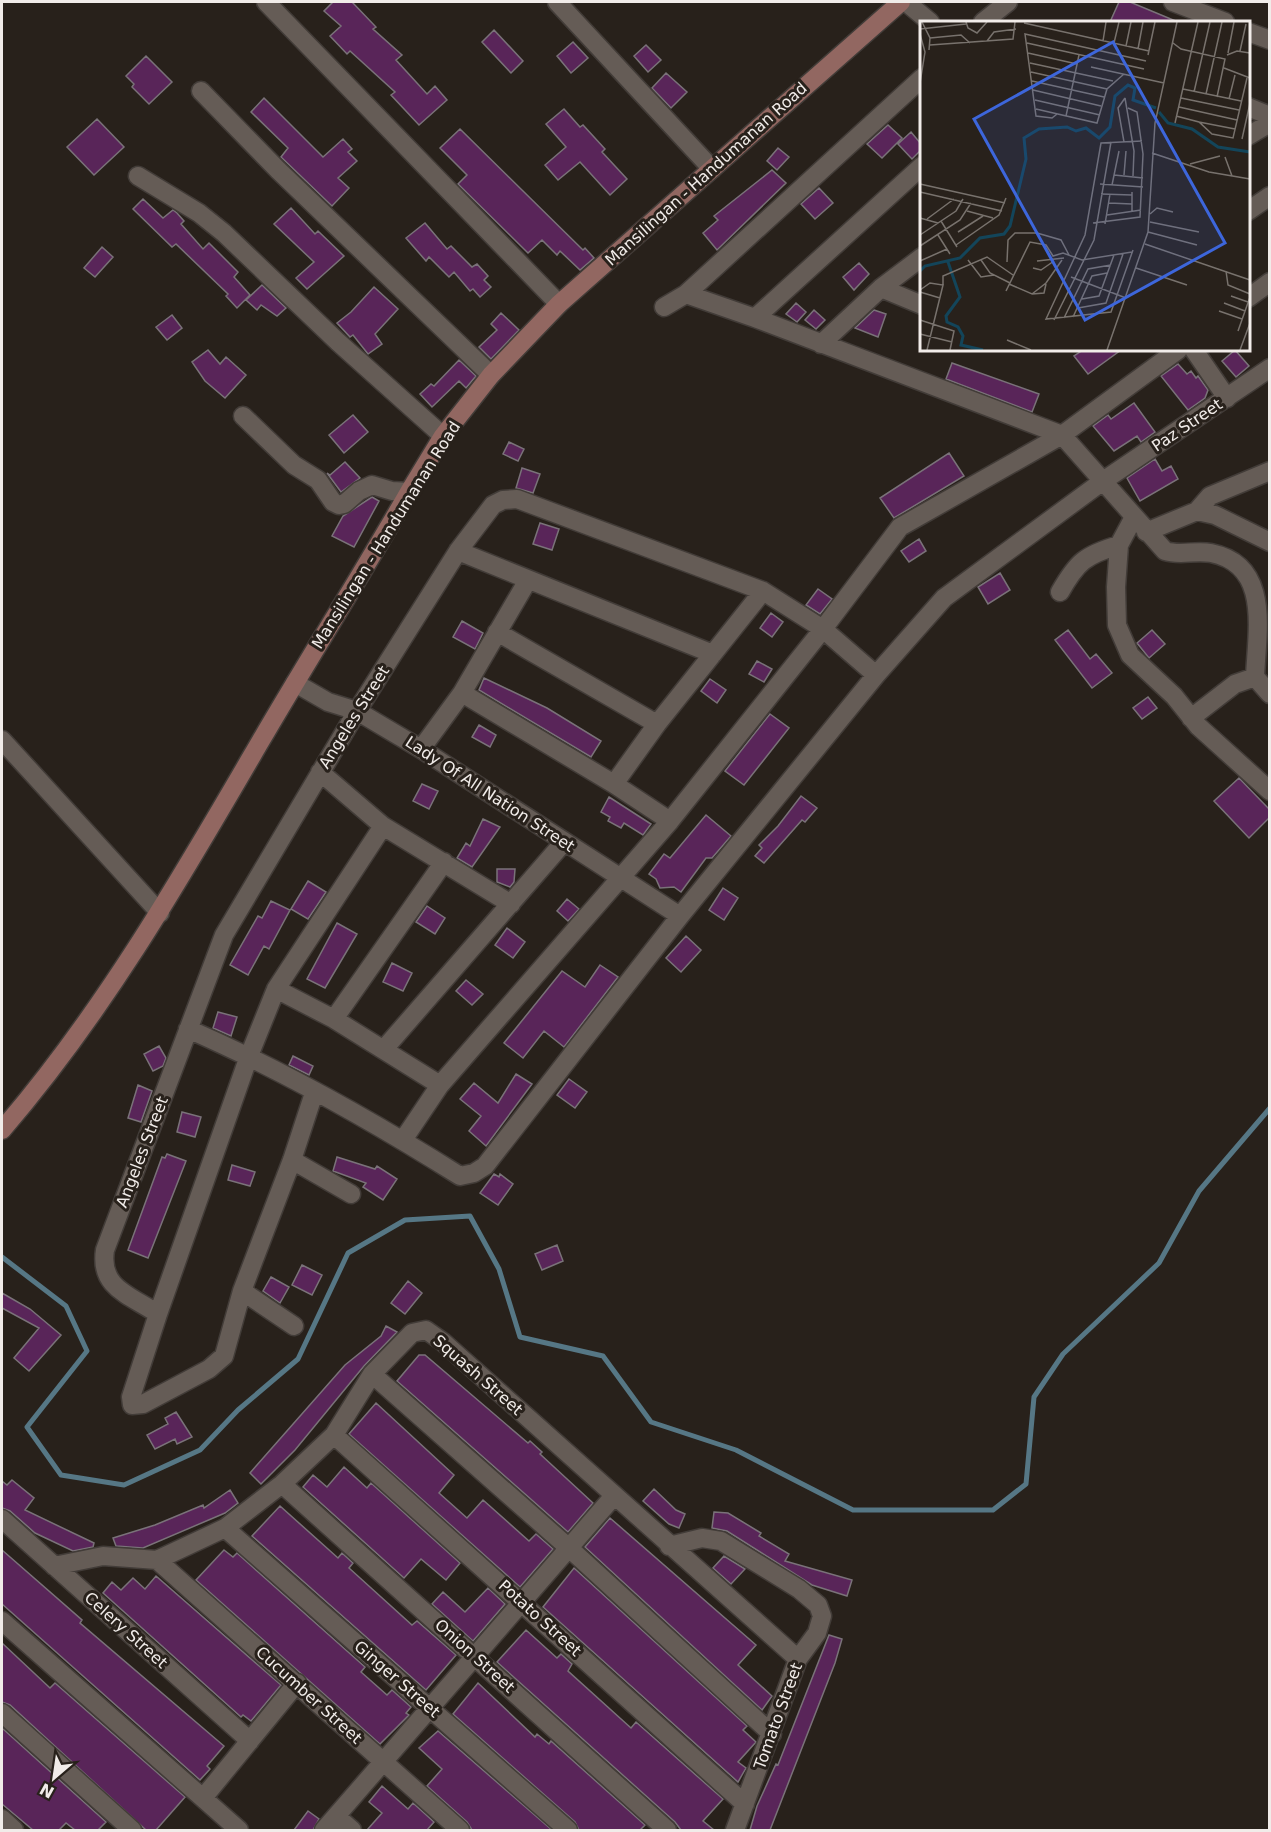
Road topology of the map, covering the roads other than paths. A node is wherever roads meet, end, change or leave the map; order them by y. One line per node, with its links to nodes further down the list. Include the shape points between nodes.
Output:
1 (266, 2): 28 (street)
2 (557, 2): 19 (street)
3 (901, 2): 19 (street, Mansilingan - Handumanan Road)
4 (906, 2): 7 (street)
5 (1008, 2): 8 (street)
6 (1173, 2): 9 (street)
7 (929, 21)
8 (984, 21)
9 (1222, 21)
10 (1250, 33): 11 (street)
11 (1269, 40)
12 (920, 79): 26 (street)
13 (201, 91): 36 (street)
14 (1250, 108): 15 (street)
15 (1269, 116)
16 (1269, 123): 17 (street)
17 (1250, 135)
18 (920, 167): 31 (street)
19 (712, 169): 28 (street, Mansilingan - Handumanan Road)
20 (138, 176): 40 (street, via 224,233)
21 (1269, 196): 22 (street)
22 (1250, 210)
23 (920, 258): 25 (street)
24 (1269, 282): 27 (street)
25 (881, 288): 29 (street); 32 (street)
26 (686, 294): 30 (street); 31 (street)
27 (1250, 296)
28 (559, 304): 36 (street, Mansilingan - Handumanan Road)
29 (920, 304)
30 (664, 307)
31 (756, 318): 32 (street)
32 (821, 344): 39 (street)
33 (1177, 351): 39 (street)
34 (1195, 351): 37 (street)
35 (1269, 368): 37 (street, Paz Street)
36 (491, 375): 40 (street, Mansilingan - Handumanan Road)
37 (1227, 398): 42 (street, Paz Street)
38 (243, 416): 43 (street, via 294,465 318,480 339,505 372,485)
39 (1062, 435): 42 (street); 53 (street, via 900,527)
40 (443, 436): 43 (street, Mansilingan - Handumanan Road)
41 (1269, 471): 44 (street, via 1210,496)
42 (1103, 481): 45 (street); 56 (street, Paz Street, via 944,598)
43 (409, 492): 58 (street, Mansilingan - Handumanan Road)
44 (1197, 511): 46 (street); 47 (street)
45 (1134, 517): 46 (street); 48 (street)
46 (1146, 532): 57 (street, via 1165,551 1211,553 1249,575 1257,597)
47 (1267, 533)
48 (1119, 545): 52 (street, via 1097,552 1074,567); 62 (street, via 1117,625 1130,655 1174,696)
49 (458, 552): 50 (street); 51 (street, Angeles Street, via 493,505 517,499); 61 (street, Angeles Street)
50 (528, 580): 54 (street); 55 (street)
51 (763, 591): 53 (street, Angeles Street); 55 (street)
52 (1059, 592)
53 (823, 629): 56 (street, Angeles Street); 69 (street)
54 (497, 632): 59 (street); 63 (street)
55 (713, 654): 63 (street)
56 (876, 675): 76 (street, Paz Street)
57 (1255, 677): 60 (street); 62 (street, via 1235,684)
58 (295, 683): 61 (street, Lady Of All Nation Street, via 328,702); 75 (street, Mansilingan - Handumanan Road)
59 (462, 693): 65 (street); 67 (street)
60 (1269, 694)
61 (357, 711): 65 (street, Lady Of All Nation Street); 66 (street, Angeles Street)
62 (1191, 718): 68 (street)
63 (657, 724): 67 (street)
64 (2, 740): 75 (street)
65 (421, 749): 71 (street, Lady Of All Nation Street)
66 (320, 772): 70 (street); 79 (street, Angeles Street, via 224,935)
67 (614, 784): 69 (street)
68 (1269, 791)
69 (670, 821): 73 (street)
70 (383, 826): 72 (street); 77 (street)
71 (564, 842): 73 (street, Lady Of All Nation Street); 74 (street)
72 (444, 862): 74 (street); 78 (street)
73 (623, 878): 76 (street, Lady Of All Nation Street); 82 (street)
74 (511, 904): 80 (street)
75 (160, 913): 84 (street, Mansilingan - Handumanan Road, via 25,1104)
76 (680, 916): 85 (street, Paz Street, via 485,1166 460,1176)
77 (276, 989): 78 (street); 81 (street)
78 (334, 1019): 80 (street)
79 (188, 1029): 81 (street); 89 (street, Angeles Street, via 102,1267 107,1281)
80 (384, 1049): 82 (street)
81 (249, 1056): 83 (street); 89 (street)
82 (440, 1085): 85 (street)
83 (314, 1093): 85 (street); 86 (street)
84 (2, 1130)
85 (403, 1140)
86 (292, 1160): 87 (street); 88 (street)
87 (351, 1194)
88 (242, 1291): 89 (street, via 224,1356 209,1369 143,1404 132,1405 131,1397); 90 (street)
89 (158, 1314)
90 (294, 1326)
91 (372, 1374): 92 (street, Squash Street); 94 (street, Squash Street, via 412,1333 426,1330); 98 (street)
92 (334, 1435): 93 (street, Squash Street); 101 (street, Potato Street)
93 (282, 1484): 96 (street, Squash Street); 103 (street, Onion Street)
94 (613, 1497): 97 (street, Squash Street); 98 (street)
95 (2, 1519): 100 (street, Celery Street)
96 (225, 1528): 99 (street, Squash Street); 106 (street, Ginger Street)
97 (669, 1546): 104 (street, Squash Street); 104 (street, Tomato Street, via 702,1538 722,1541 818,1605 822,1616 817,1633)
98 (569, 1548): 101 (street); 108 (street)
99 (157, 1560): 100 (street, Squash Street, via 103,1556); 105 (street, Cucumber Street)
100 (54, 1566): 109 (street, Celery Street)
101 (522, 1602): 103 (street); 112 (street, Potato Street)
102 (2, 1621): 111 (street)
103 (475, 1656): 106 (street); 122 (street, Onion Street)
104 (798, 1659): 108 (street, Tomato Street)
105 (297, 1683): 109 (street); 110 (street, Cucumber Street)
106 (430, 1708): 110 (street); 121 (street, Ginger Street)
107 (2, 1713): 116 (street)
108 (772, 1734): 112 (street, Tomato Street)
109 (250, 1740): 111 (street)
110 (383, 1762): 113 (street); 120 (street, Cucumber Street)
111 (203, 1798): 117 (street)
112 (745, 1804): 123 (street, Tomato Street)
113 (336, 1816): 118 (street); 119 (street)
114 (2, 1820): 115 (street)
115 (14, 1830)
116 (132, 1830)
117 (239, 1830)
118 (324, 1830)
119 (352, 1830)
120 (460, 1830)
121 (568, 1830)
122 (666, 1830)
123 (735, 1830)

